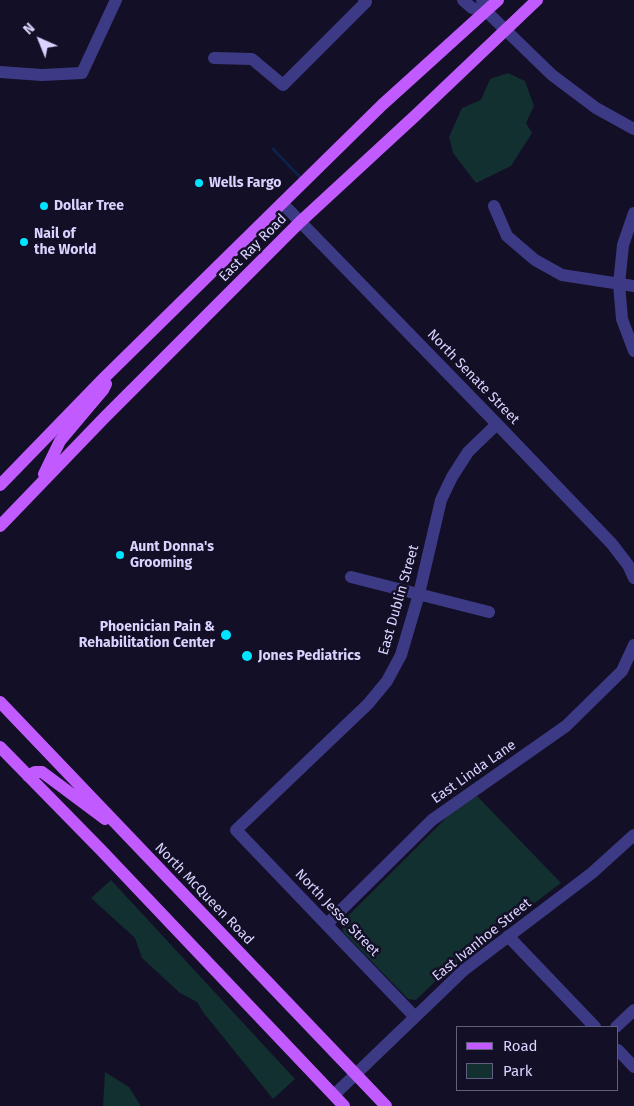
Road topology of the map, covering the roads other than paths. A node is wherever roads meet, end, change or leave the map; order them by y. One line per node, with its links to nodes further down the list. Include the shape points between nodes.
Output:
1 (116, 0): 9 (street, via 82,73)
2 (463, 0): 6 (street, via 472,8)
3 (498, 0): 6 (main road, East Ray Road)
4 (537, 0): 7 (main road, East Ray Road)
5 (365, 1): 8 (street, via 283,85 252,59)
6 (484, 6): 7 (street); 11 (main road, East Ray Road)
7 (506, 31): 10 (street, via 552,75 596,108); 14 (main road, East Ray Road)
8 (214, 58)
9 (0, 72)
10 (634, 130)
11 (282, 203): 14 (street, North Senate Street); 18 (main road, East Ray Road)
12 (494, 206): 15 (street, via 507,236 535,260 562,275)
13 (634, 213): 15 (street, via 623,245)
14 (300, 222): 19 (street, North Senate Street); 21 (main road, East Ray Road)
15 (618, 284): 16 (street); 17 (street, via 622,319)
16 (634, 286)
17 (634, 351)
18 (105, 377): 20 (main road, East Ray Road); 21 (main road, via 102,390 60,441)
19 (497, 424): 24 (street, North Senate Street, via 612,544); 25 (street, East Dublin Street, via 468,452 452,476 441,500)
20 (0, 485)
21 (38, 486): 22 (main road, East Ray Road)
22 (0, 526)
23 (352, 577): 25 (street)
24 (634, 578)
25 (419, 594): 26 (street); 32 (street, East Dublin Street, via 401,655 387,680 368,704)
26 (489, 612)
27 (634, 645): 34 (street, East Linda Lane, via 622,671 566,726 432,820)
28 (0, 702): 31 (main road, North McQueen Road)
29 (0, 748): 30 (main road)
30 (28, 776): 31 (main road, via 42,772); 43 (main road)
31 (122, 830): 42 (main road, North McQueen Road)
32 (236, 830): 34 (street, North Jesse Street)
33 (634, 835): 35 (street, East Ivanhoe Street, via 592,873)
34 (327, 924): 37 (street, North Jesse Street)
35 (508, 936): 37 (street, East Ivanhoe Street, via 464,970); 38 (street)
36 (634, 1010): 39 (street)
37 (415, 1017): 42 (street, East Ivanhoe Street)
38 (594, 1026)
39 (617, 1026)
40 (619, 1051): 41 (street)
41 (634, 1067)
42 (356, 1074): 43 (street, East Ivanhoe Street); 45 (main road, North McQueen Road)
43 (334, 1096): 44 (main road)
44 (344, 1106)
45 (386, 1106)

